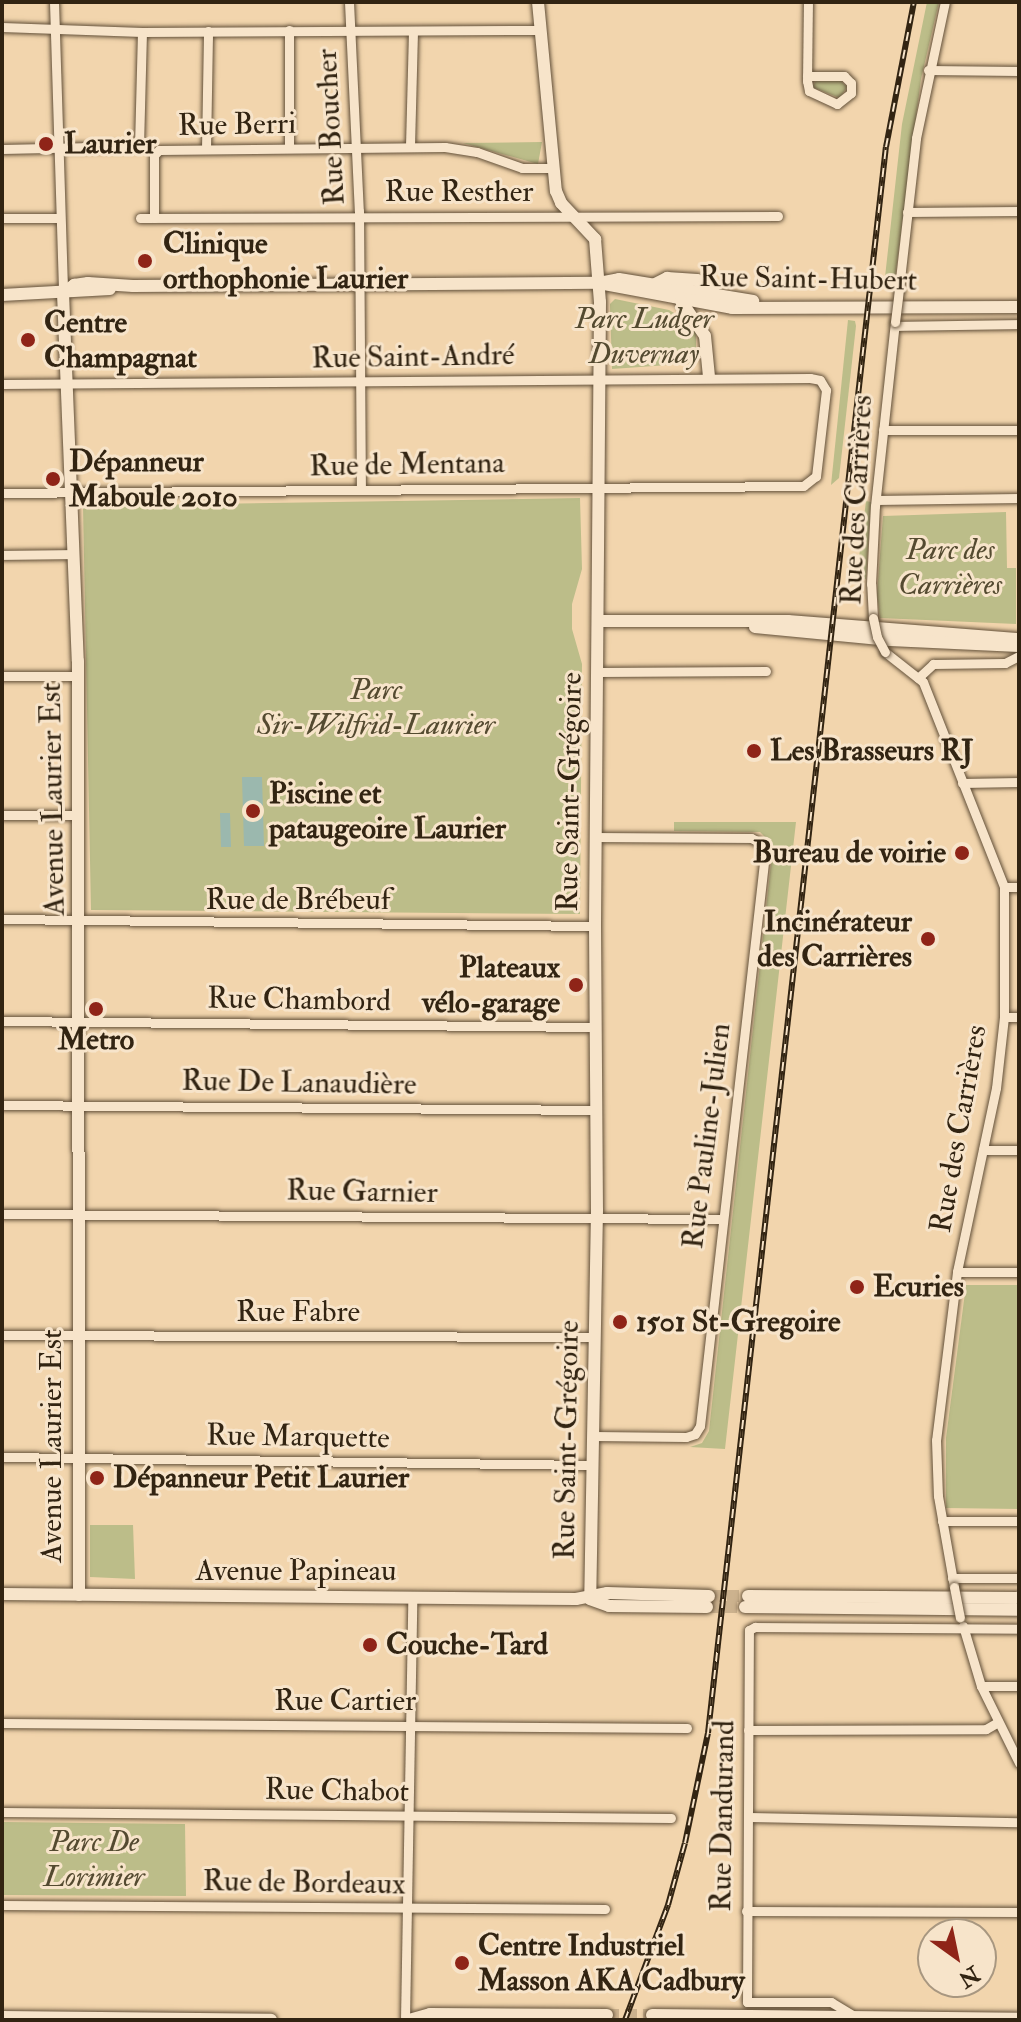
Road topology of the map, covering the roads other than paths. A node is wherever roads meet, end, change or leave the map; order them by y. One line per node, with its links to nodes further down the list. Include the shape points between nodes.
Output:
1 (54, 2): 7 (street, Avenue Laurier Est)
2 (349, 2): 11 (street, Rue Boucher)
3 (538, 2): 9 (street, Rue Saint-Grégoire)
4 (808, 2): 16 (street)
5 (945, 2): 14 (street, Rue des Carrières)
6 (2, 27): 7 (street)
7 (54, 28): 13 (street); 22 (street, Avenue Laurier Est)
8 (289, 30): 10 (street); 11 (street); 19 (street)
9 (540, 30): 12 (street); 23 (street, Rue Saint-Grégoire)
10 (208, 31): 13 (street); 21 (street)
11 (351, 31): 12 (street); 18 (street, Rue Boucher)
12 (413, 31): 17 (street)
13 (142, 32): 22 (street, Rue Berri, via 140,145)
14 (928, 70): 15 (street); 25 (street, Rue des Carrières)
15 (1019, 71)
16 (807, 76): 16 (street, via 809,91 818,98 837,104 851,93 844,76)
17 (410, 146): 18 (street, Rue Berri); 23 (street, Rue Berri, via 464,149 522,168)
18 (356, 147): 19 (street, Rue Berri); 27 (street, Rue Boucher)
19 (289, 148): 21 (street, Rue Berri)
20 (2, 149): 22 (street, Rue Berri)
21 (206, 149): 32 (street, Rue Berri, via 159,150 154,155)
22 (57, 150): 30 (street, Avenue Laurier Est)
23 (553, 168): 26 (street, Rue Saint-Grégoire, via 559,199)
24 (1019, 211): 25 (street)
25 (907, 212): 40 (street, Rue des Carrières, bridge)
26 (575, 215): 27 (street, Rue Resther); 28 (street, Rue Resther); 33 (street, Rue Saint-Grégoire, via 595,239)
27 (359, 216): 32 (street, Rue Resther); 34 (street, Rue Boucher)
28 (778, 216)
29 (2, 218): 30 (street)
30 (60, 218): 35 (street, Avenue Laurier Est)
31 (140, 218): 32 (street, Rue Resther)
32 (154, 218)
33 (599, 283): 34 (street, Rue Saint-Hubert); 37 (street, Rue Saint-Hubert, via 609,278 653,285 667,278 697,280 718,297 741,301); 38 (street, Rue Saint-Hubert); 43 (street, Rue Saint-Grégoire)
34 (359, 284): 35 (street, Rue Saint-Hubert, via 133,286); 44 (street, Rue Boucher)
35 (63, 293): 36 (street, Rue Saint-Hubert); 46 (street, Avenue Laurier Est)
36 (2, 295)
37 (1019, 299)
38 (681, 301): 39 (street, Rue Saint-Hubert, via 732,308); 42 (street, via 703,329)
39 (1019, 307)
40 (895, 324): 41 (street, Rue Saint-Hubert); 47 (street, Rue des Carrières)
41 (1019, 324)
42 (709, 377): 43 (street, Rue Saint-André); 49 (street, Rue Saint-André, via 810,378 823,383)
43 (600, 379): 44 (street, Rue Saint-André); 50 (street, Rue Saint-Grégoire)
44 (360, 382): 46 (street, Rue Saint-André); 51 (street, Rue Boucher)
45 (2, 384): 46 (street, Rue Saint-André)
46 (67, 384): 53 (street, Avenue Laurier Est)
47 (883, 430): 48 (street); 55 (street, Rue des Carrières)
48 (1019, 430)
49 (812, 483): 50 (street, Rue de Mentana)
50 (600, 487): 51 (street, Rue de Mentana); 58 (street, Rue Saint-Grégoire)
51 (361, 490): 53 (street, Rue de Mentana)
52 (2, 493): 53 (street, Rue de Mentana)
53 (72, 493): 56 (street, Avenue Laurier Est)
54 (1019, 498): 55 (street)
55 (876, 500): 67 (street, Rue des Carrières, bridge, via 871,584 878,641)
56 (74, 554): 57 (street); 66 (street, Avenue Laurier Est)
57 (2, 555)
58 (598, 621): 59 (street); 64 (street, Rue Saint-Grégoire)
59 (708, 621): 60 (street, via 788,621); 61 (street, via 875,639)
60 (1019, 639)
61 (1019, 646)
62 (1019, 656): 67 (street, via 1005,663 933,664)
63 (766, 671): 64 (street)
64 (598, 672): 72 (street, Rue Saint-Grégoire)
65 (2, 676): 66 (street)
66 (77, 676): 71 (street, Avenue Laurier Est)
67 (918, 678): 69 (street, Rue des Carrières)
68 (1019, 782): 69 (street)
69 (962, 783): 73 (street, Rue des Carrières)
70 (2, 815): 71 (street)
71 (78, 815): 76 (street, Avenue Laurier Est)
72 (597, 837): 77 (street, Rue Saint-Grégoire); 91 (street, Rue Pauline-Julien, via 751,838 761,843 765,854)
73 (1004, 887): 74 (street); 78 (street, Rue des Carrières)
74 (1019, 887)
75 (2, 919): 76 (street, Rue de Brébeuf)
76 (80, 922): 77 (street, Rue de Brébeuf); 81 (street, Avenue Laurier Est)
77 (595, 926): 82 (street, Rue Saint-Grégoire)
78 (1004, 1017): 79 (street); 86 (street, Rue des Carrières)
79 (1019, 1017)
80 (2, 1021): 81 (street, Rue Chambord)
81 (79, 1021): 82 (street, Rue Chambord); 84 (street, Avenue Laurier Est)
82 (595, 1027): 85 (street, Rue Saint-Grégoire)
83 (2, 1105): 84 (street, Rue De Lanaudière)
84 (79, 1105): 85 (street, Rue De Lanaudière); 89 (street, Avenue Laurier Est)
85 (595, 1110): 90 (street, Rue Saint-Grégoire)
86 (983, 1150): 87 (street); 92 (street, Rue des Carrières)
87 (1019, 1150)
88 (2, 1214): 89 (street, Rue Garnier)
89 (78, 1214): 90 (street, Rue Garnier); 95 (street, Avenue Laurier Est)
90 (596, 1219): 91 (street, Rue Garnier); 96 (street, Rue Saint-Grégoire)
91 (722, 1219): 97 (street, Rue Pauline-Julien, via 700,1426 686,1437)
92 (957, 1272): 93 (street); 101 (street, Rue des Carrières, via 936,1440)
93 (1019, 1272)
94 (2, 1335): 95 (street, Rue Fabre)
95 (78, 1336): 96 (street, Rue Fabre); 99 (street, Avenue Laurier Est)
96 (594, 1337): 97 (street, Rue Saint-Grégoire)
97 (593, 1436): 100 (street, Rue Saint-Grégoire)
98 (2, 1457): 99 (street, Rue Marquette)
99 (78, 1458): 100 (street, Rue Marquette); 106 (street, Avenue Laurier Est)
100 (593, 1465): 109 (street, Rue Saint-Grégoire)
101 (942, 1521): 102 (street); 104 (street, Rue des Carrières)
102 (1019, 1521)
103 (1019, 1578): 104 (street)
104 (953, 1583): 112 (street, Rue des Carrières, bridge)
105 (2, 1594): 106 (street, Avenue Papineau)
106 (79, 1595): 107 (street, Avenue Papineau)
107 (412, 1598): 109 (street, Avenue Papineau); 118 (street)
108 (1019, 1598): 111 (street, via 746,1602)
109 (590, 1599): 110 (street, Avenue Papineau, via 609,1606)
110 (708, 1602)
111 (1019, 1610)
112 (964, 1629): 113 (street); 114 (street, Rue des Carrières); 120 (street, Rue Dandurand, via 755,1627 749,1630)
113 (1019, 1629)
114 (981, 1686): 115 (street); 116 (street, Rue des Carrières)
115 (1019, 1686)
116 (998, 1722): 120 (street, via 986,1729); 121 (street, Rue des Carrières)
117 (2, 1723): 118 (street, Rue Cartier)
118 (410, 1725): 119 (street, Rue Cartier); 123 (street)
119 (687, 1728)
120 (748, 1730): 124 (street, Rue Dandurand)
121 (1019, 1763)
122 (2, 1812): 123 (street, Rue Chabot)
123 (409, 1816): 125 (street, Rue Chabot); 128 (street)
124 (749, 1817): 126 (street); 130 (street, Rue Dandurand)
125 (671, 1818)
126 (1019, 1822)
127 (2, 1905): 128 (street, Rue de Bordeaux)
128 (407, 1908): 129 (street, Rue de Bordeaux); 138 (street)
129 (605, 1909)
130 (746, 1911): 131 (street); 135 (street, Rue Dandurand, via 747,2002 831,2002)
131 (1019, 1912)
132 (607, 2015): 138 (street, via 430,2014)
133 (652, 2015): 135 (street)
134 (2, 2017): 137 (street)
135 (856, 2017): 136 (street)
136 (1019, 2019)
137 (271, 2020)
138 (407, 2020)

